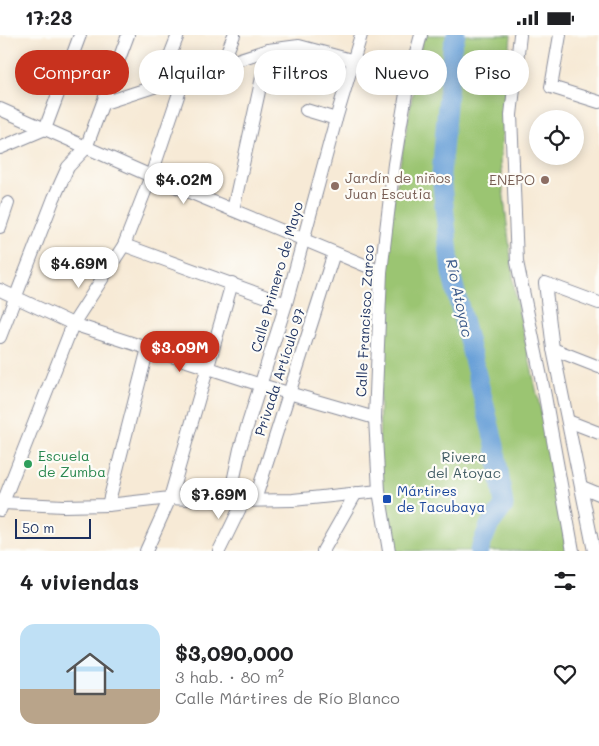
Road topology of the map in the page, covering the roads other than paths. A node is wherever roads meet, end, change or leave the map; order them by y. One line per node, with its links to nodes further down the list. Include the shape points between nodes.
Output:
1 (80, 35): 25 (street)
2 (128, 35): 21 (street)
3 (178, 35): 9 (street)
4 (234, 35): 10 (street)
5 (362, 35): 15 (street, Calle Primero de Mayo)
6 (420, 35): 13 (street, Calle Francisco Zarco)
7 (520, 35): 65 (street, via 511,115 517,262)
8 (560, 35): 20 (street, via 550,87)
9 (172, 50)
10 (228, 50)
11 (268, 50): 12 (street, via 298,46)
12 (313, 50)
13 (416, 50)
14 (346, 59): 15 (street)
15 (355, 61): 24 (street, Calle Primero de Mayo)
16 (139, 92): 21 (street)
17 (178, 95): 28 (street)
18 (258, 95): 30 (street)
19 (406, 95): 35 (street, Calle Francisco Zarco)
20 (599, 102)
21 (104, 103): 27 (street)
22 (0, 109): 25 (street)
23 (306, 110): 24 (street)
24 (336, 119): 32 (street, Calle Primero de Mayo)
25 (45, 129): 26 (street); 27 (street)
26 (0, 148)
27 (86, 148): 28 (street); 38 (street, via 68,167)
28 (151, 176): 30 (street); 33 (street)
29 (8, 203): 31 (street)
30 (233, 210): 32 (street)
31 (0, 227)
32 (304, 241): 34 (street); 40 (street, Calle Primero de Mayo)
33 (124, 245): 36 (street); 41 (street)
34 (334, 253): 35 (street); 48 (street, Privada Artículo 97)
35 (380, 272): 49 (street, Calle Francisco Zarco)
36 (232, 283): 40 (street); 45 (street)
37 (0, 290): 38 (street)
38 (15, 298): 41 (street); 42 (street)
39 (599, 303): 44 (street, via 546,283)
40 (286, 304): 47 (street, Calle Primero de Mayo)
41 (73, 325): 43 (street); 60 (street)
42 (0, 337)
43 (148, 349): 45 (street); 59 (street)
44 (553, 349): 46 (street); 50 (street)
45 (207, 367): 47 (street); 56 (street)
46 (599, 367)
47 (261, 385): 48 (street); 58 (street, Calle Primero de Mayo, via 240,449)
48 (289, 393): 49 (street); 57 (street, Privada Artículo 97)
49 (375, 418): 53 (street, Calle Francisco Zarco)
50 (568, 421): 51 (street); 52 (street)
51 (599, 433)
52 (582, 487): 55 (street); 66 (street)
53 (379, 491): 54 (street); 64 (street, Calle Francisco Zarco)
54 (356, 493): 57 (street, via 294,500); 63 (street)
55 (599, 494)
56 (170, 498): 58 (street); 59 (street); 61 (street)
57 (249, 500): 58 (street); 62 (street, Privada Artículo 97)
58 (229, 501)
59 (108, 505): 60 (street)
60 (2, 507)
61 (146, 551)
62 (219, 551)
63 (323, 551)
64 (389, 551)
65 (573, 551)
66 (594, 551)

